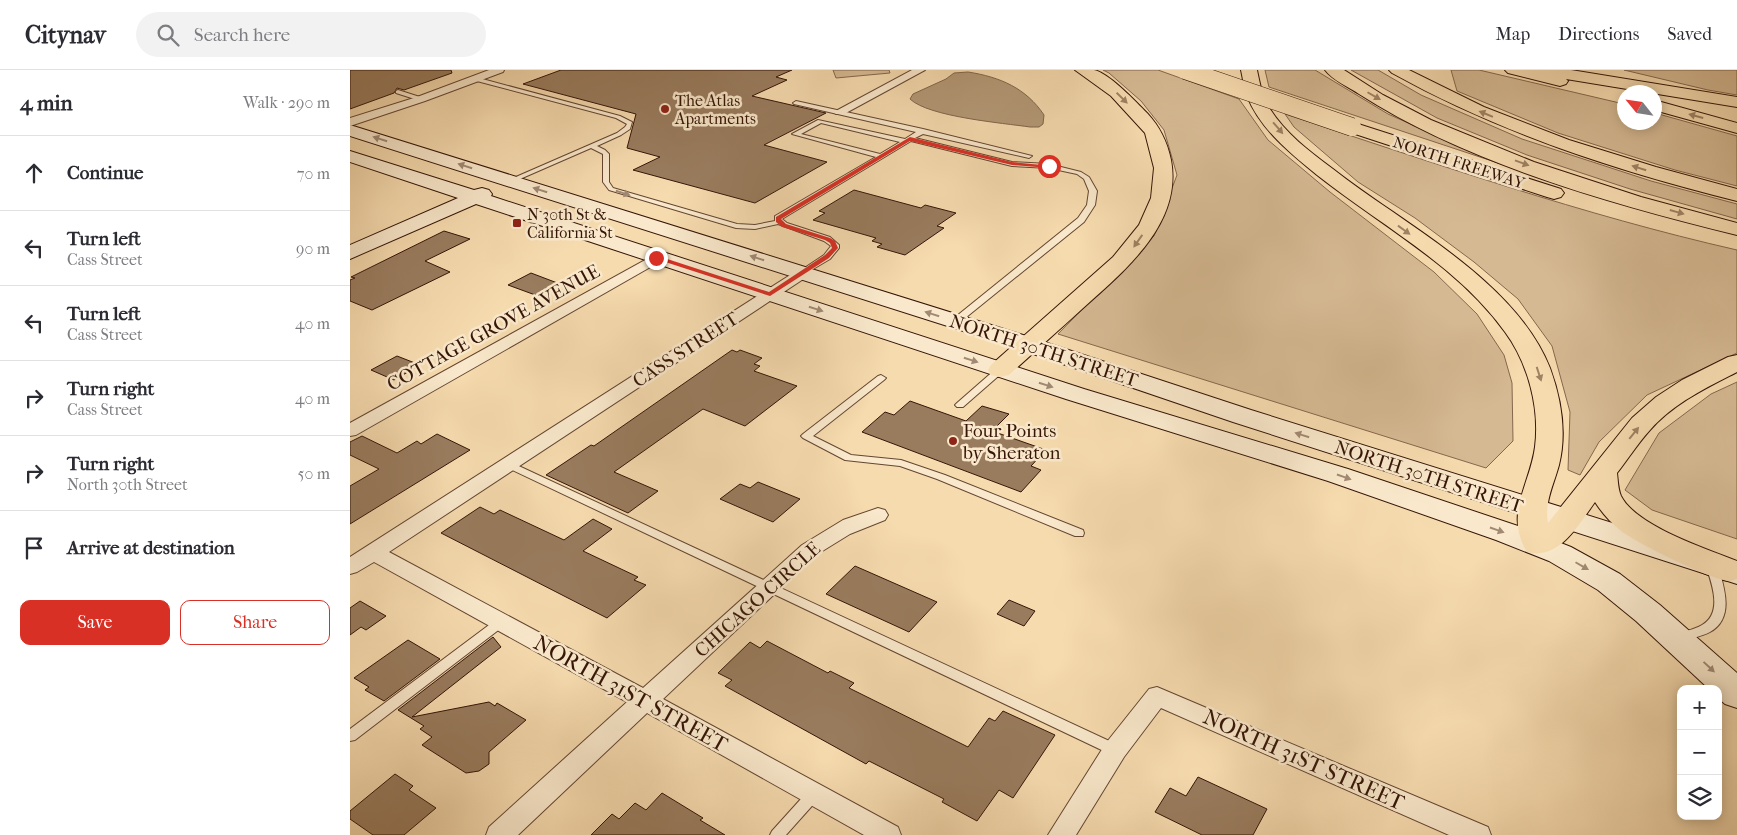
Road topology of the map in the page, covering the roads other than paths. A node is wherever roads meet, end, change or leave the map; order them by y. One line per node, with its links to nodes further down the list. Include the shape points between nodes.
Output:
1 (499, 70): 11 (street)
2 (920, 70): 18 (street)
3 (1083, 70): 40 (highway, one-way to 40, via 1116,92 1154,131 1164,181 1155,214 1136,245)
4 (1184, 70): 34 (highway, NORTH FREEWAY, bridge, via 1559,194)
5 (1249, 70): 48 (highway, one-way to 48, via 1252,89 1260,106 1286,138 1470,280 1518,330 1545,394 1549,426 1548,456)
6 (1333, 70): 33 (highway, one-way to 33, via 1404,112 1487,149 1613,194)
7 (1397, 70): 30 (highway, one-way to 7, via 1549,139 1460,103)
8 (1513, 70): 13 (highway)
9 (1543, 70): 16 (highway)
10 (1594, 70): 16 (highway)
11 (475, 79): 12 (street); 14 (street); 25 (lane, via 630,123 625,131)
12 (403, 94): 14 (lane); 19 (street)
13 (1617, 95)
14 (421, 99): 20 (street)
15 (796, 102): 18 (lane)
16 (1737, 102)
17 (1662, 107): 21 (highway, one-way to 17)
18 (840, 112): 23 (lane)
19 (350, 116)
20 (350, 122)
21 (1737, 128)
22 (350, 130): 29 (main road, NORTH 30TH STREET, one-way to 22)
23 (923, 131): 24 (lane); 28 (lane)
24 (908, 140): 27 (lane); 27 (lane, via 820,121 795,134); 39 (lane, via 1012,164 1049,166 1079,173 1087,178 1093,191 1091,205 1081,220)
25 (591, 146): 29 (lane); 32 (lane, one-way to 32, via 606,154 606,182 612,189 736,226 755,227)
26 (350, 156): 31 (main road, NORTH 30TH STREET)
27 (881, 156): 32 (lane, via 781,215)
28 (1029, 156)
29 (511, 181): 31 (main road); 37 (main road, NORTH 30TH STREET, one-way to 29)
30 (1737, 195)
31 (474, 198): 35 (main road); 36 (main road, NORTH 30TH STREET)
32 (778, 222): 37 (lane, CASS STREET, via 827,239 835,245 832,252)
33 (1737, 228)
34 (1737, 240)
35 (350, 253)
36 (656, 258): 38 (main road, NORTH 30TH STREET); 45 (street, COTTAGE GROVE AVENUE)
37 (803, 273): 38 (street, CASS STREET); 39 (main road, NORTH 30TH STREET, one-way to 37)
38 (770, 294): 42 (main road, NORTH 30TH STREET, one-way to 42); 46 (street, CASS STREET)
39 (956, 321): 40 (main road, NORTH 30TH STREET)
40 (1029, 344): 42 (highway); 48 (main road, NORTH 30TH STREET, one-way to 40)
41 (1737, 362): 47 (highway, one-way to 41, via 1641,424 1665,402)
42 (1000, 370): 44 (lane); 52 (main road, NORTH 30TH STREET, one-way to 52, via 1338,475)
43 (880, 378): 51 (lane, via 806,436 849,458 901,463 941,476)
44 (960, 405)
45 (350, 430)
46 (508, 464): 53 (street, CASS STREET); 56 (lane)
47 (1604, 471): 50 (highway); 55 (highway, via 1604,487 1609,500 1638,529)
48 (1531, 509): 50 (main road, NORTH 30TH STREET); 52 (highway)
49 (878, 515): 56 (street, CHICAGO CIRCLE, via 832,532)
50 (1567, 520): 52 (highway, via 1556,533); 55 (main road, NORTH 30TH STREET)
51 (1079, 533)
52 (1538, 545): 58 (main road, NORTH 30TH STREET, one-way to 58, via 1582,565 1609,582)
53 (373, 552): 54 (street, CASS STREET); 57 (street, NORTH 31ST STREET)
54 (350, 567)
55 (1726, 570): 58 (lane, via 1717,583 1720,604 1716,620 1710,627)
56 (770, 586): 61 (street, CHICAGO CIRCLE); 63 (lane)
57 (501, 622): 61 (street, NORTH 31ST STREET); 62 (lane)
58 (1677, 638): 59 (main road, NORTH 30TH STREET, one-way to 59)
59 (1737, 694)
60 (1157, 696): 63 (street); 69 (street, NORTH 31ST STREET)
61 (646, 700): 64 (street, NORTH 31ST STREET); 65 (street, CHICAGO CIRCLE)
62 (350, 736)
63 (1115, 750): 68 (street)
64 (814, 794): 66 (lane); 67 (street, NORTH 31ST STREET)
65 (499, 835)
66 (777, 835)
67 (888, 835)
68 (1061, 835)
69 (1478, 835)

